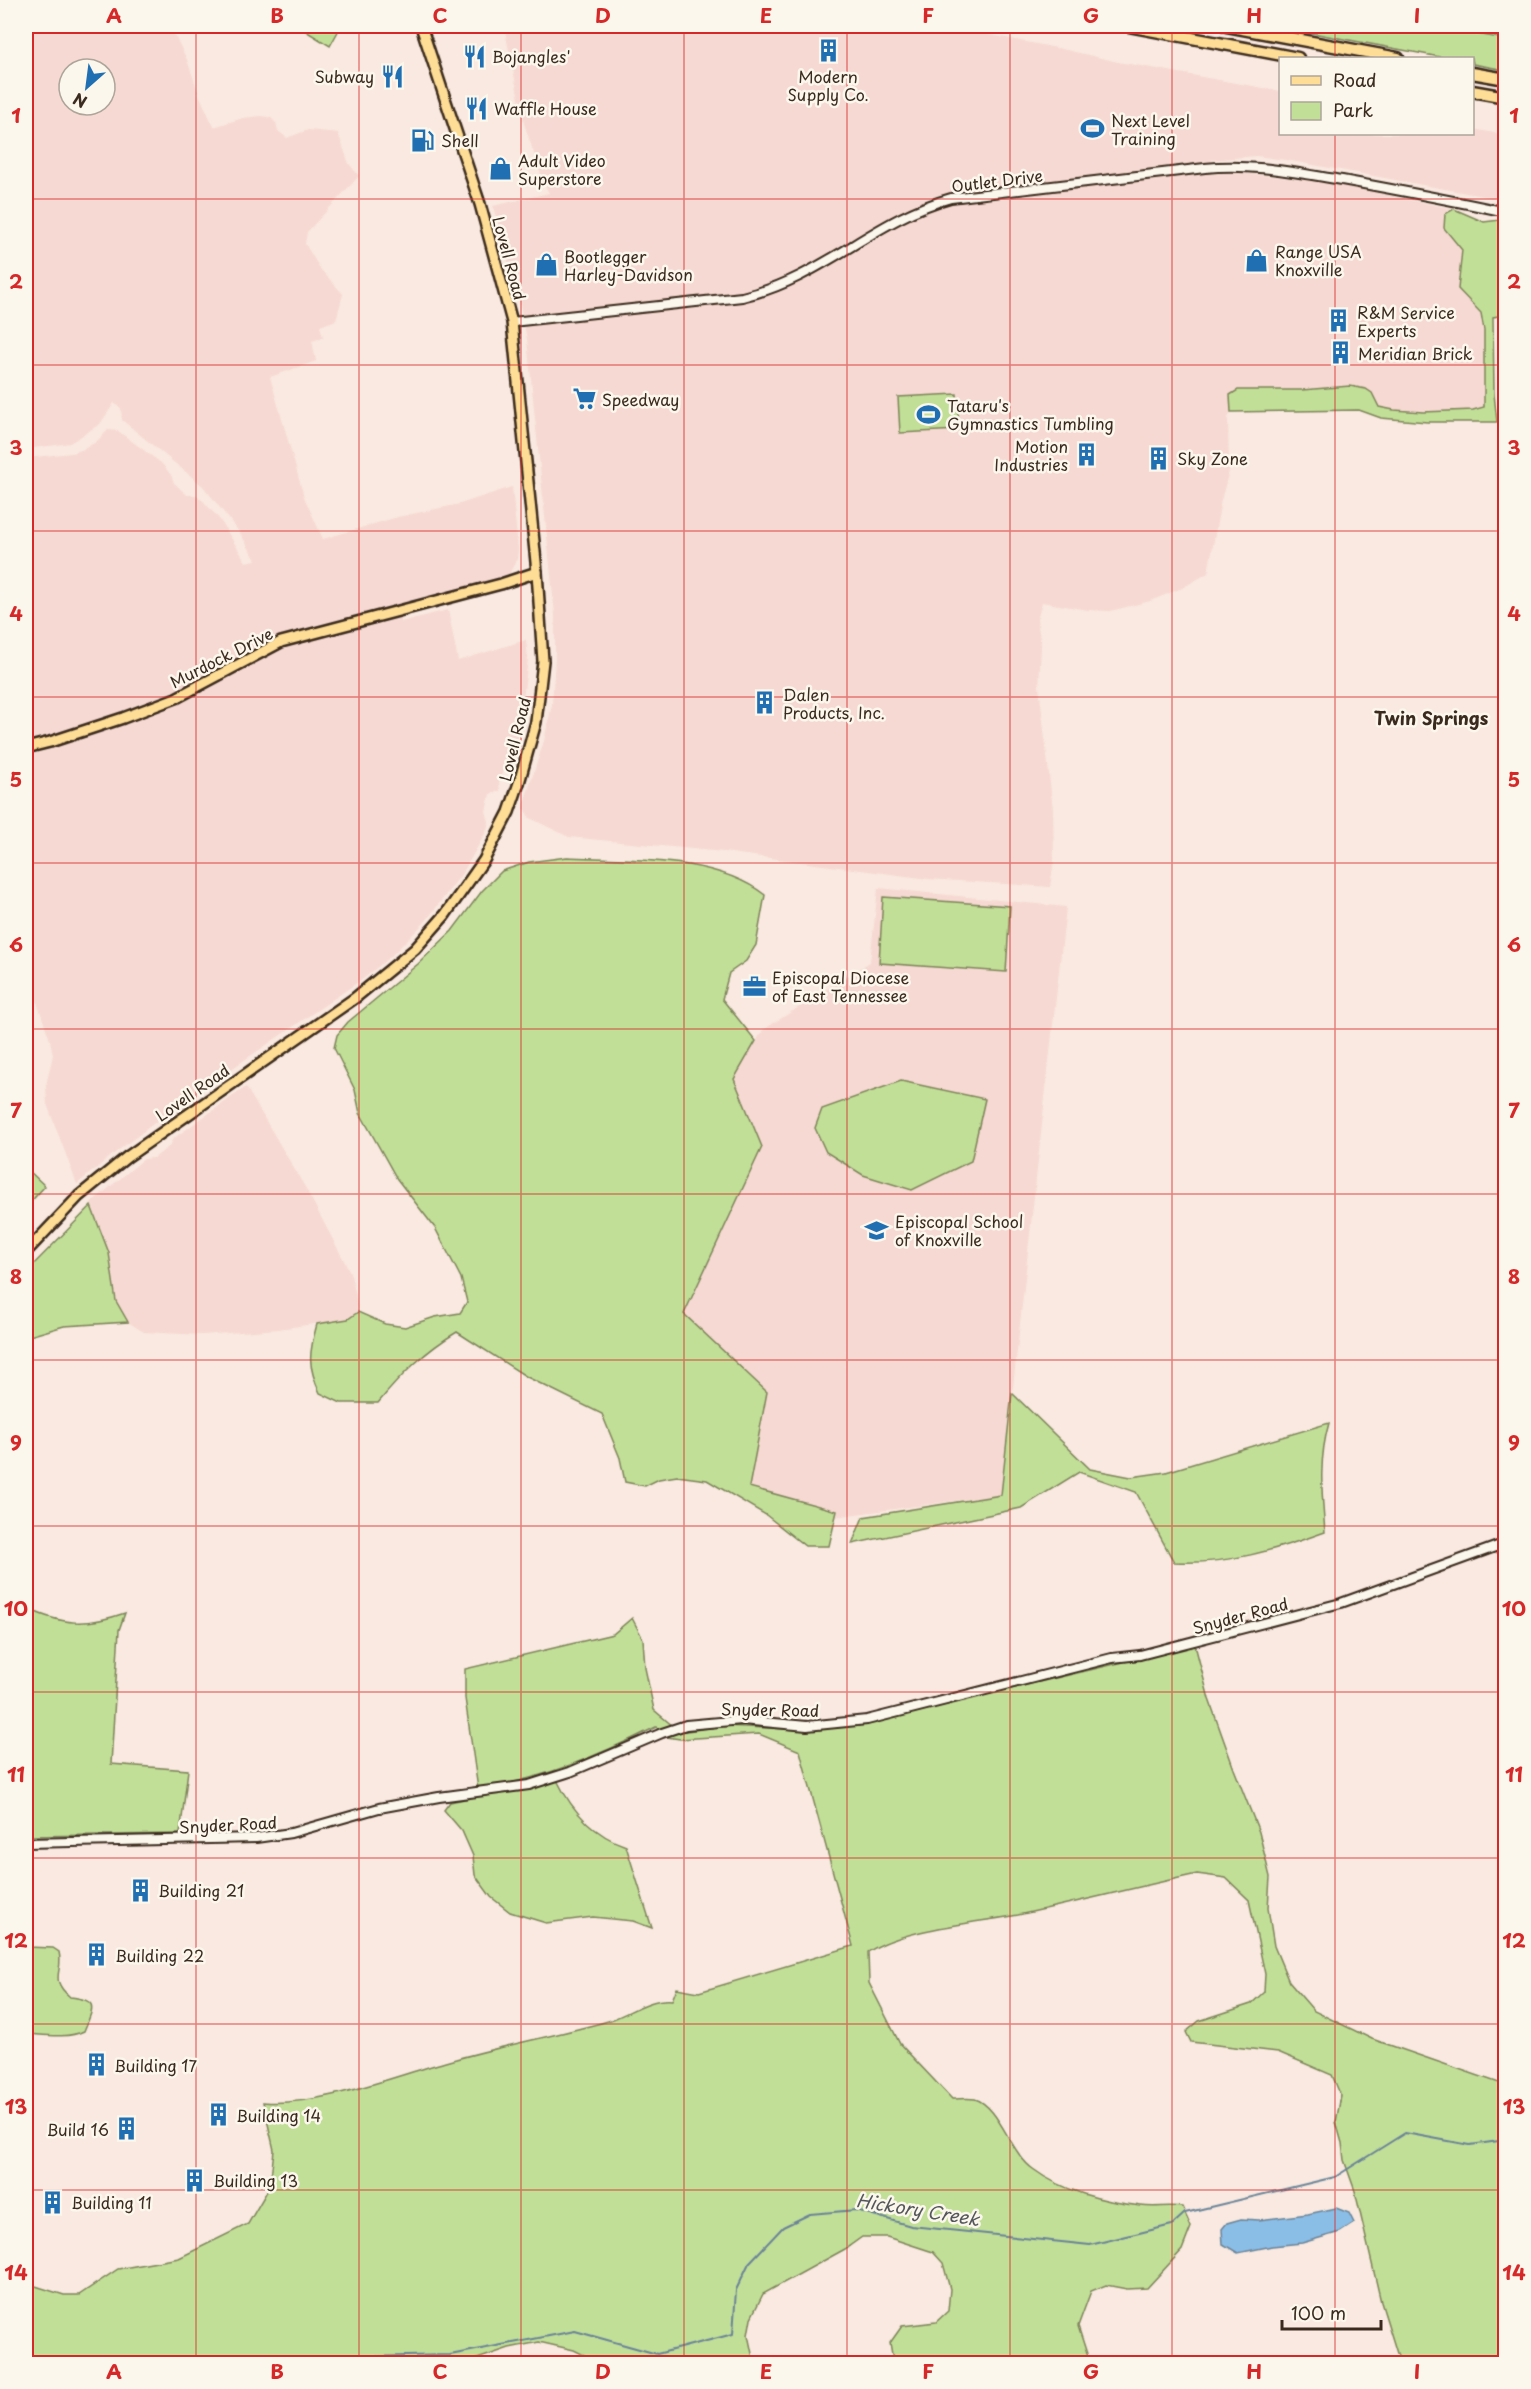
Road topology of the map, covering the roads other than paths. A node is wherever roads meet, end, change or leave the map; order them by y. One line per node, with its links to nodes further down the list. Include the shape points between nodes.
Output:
1 (421, 26): 11 (main road, Lovell Road, via 480,204)
2 (1128, 26): 4 (highway)
3 (1226, 26): 5 (highway)
4 (1293, 57)
5 (1393, 57)
6 (1474, 73): 7 (highway)
7 (1506, 79)
8 (1474, 91): 9 (highway)
9 (1506, 97)
10 (1506, 212): 11 (street, Outlet Drive, via 1268,168 1205,168 951,198 928,204 808,273 764,292)
11 (512, 322): 12 (main road, Lovell Road)
12 (537, 572): 13 (main road, Murdock Drive, via 281,642 176,698); 14 (main road, Lovell Road, via 543,661 530,749 509,812 468,885 427,937 399,964 127,1157 79,1196)
13 (26, 748)
14 (26, 1252)
15 (1506, 1543): 16 (street, Snyder Road, via 1341,1603 867,1720 807,1726 742,1720 686,1725 529,1785 379,1808 256,1839)
16 (26, 1843)

